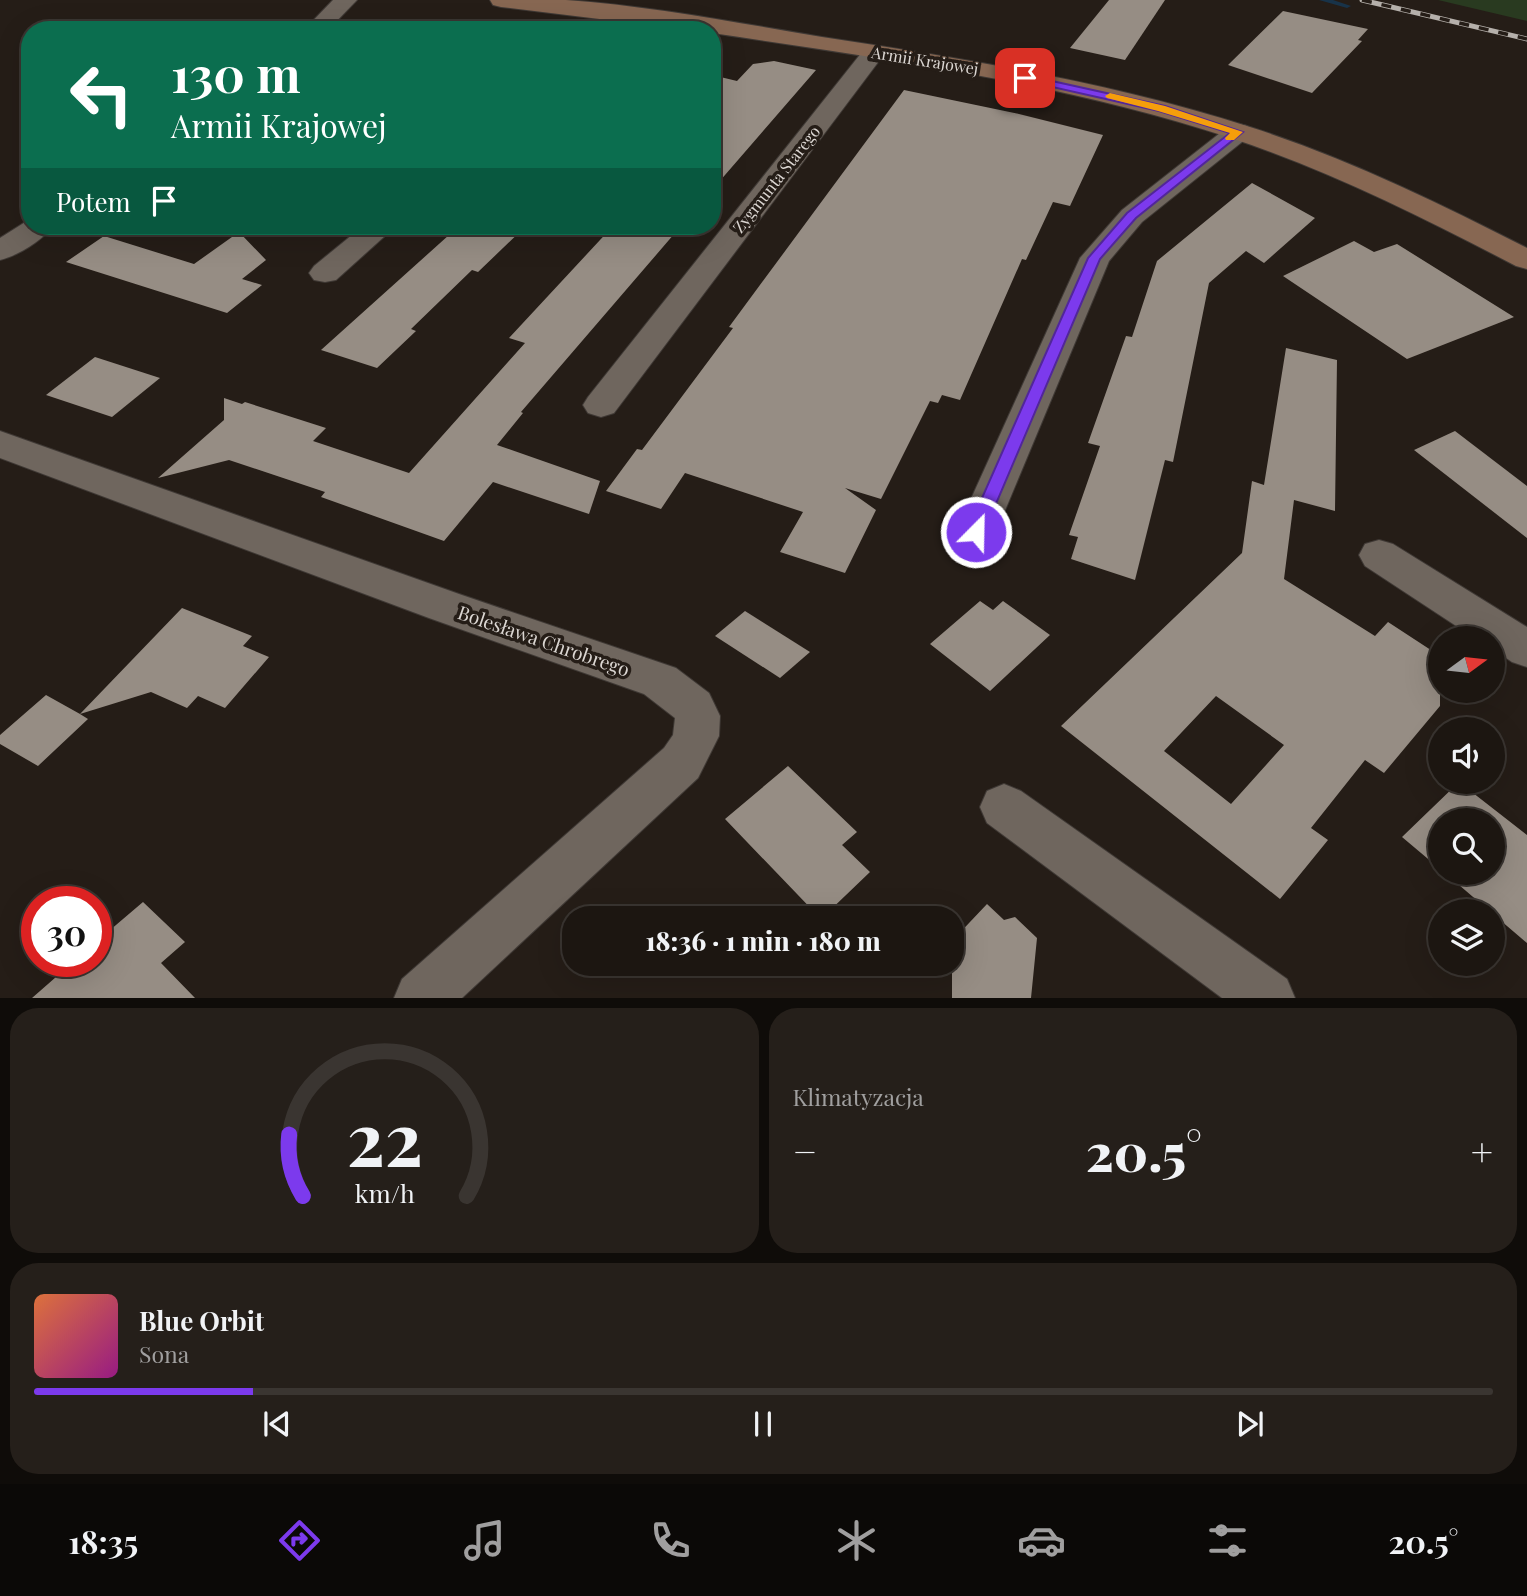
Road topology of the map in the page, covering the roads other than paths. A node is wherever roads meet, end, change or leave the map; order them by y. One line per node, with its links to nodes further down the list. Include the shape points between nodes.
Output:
1 (346, 0): 3 (street)
2 (501, 0): 4 (street, Armii Krajowej)
3 (324, 21)
4 (613, 21)
5 (721, 34): 6 (street, Armii Krajowej)
6 (874, 52): 7 (street, Armii Krajowej, via 1070,86); 13 (street, Zygmunta Starego)
7 (1238, 132): 11 (street, Armii Krajowej, via 1352,174); 15 (street, via 1132,216 1095,258)
8 (24, 235): 10 (street)
9 (370, 235): 12 (street)
10 (0, 251)
11 (1527, 260)
12 (324, 273)
13 (601, 405)
14 (0, 443): 19 (street, Bolesława Chrobrego, via 660,681 685,696 695,709 699,724 696,741 681,763)
15 (976, 532)
16 (1378, 555): 17 (street)
17 (1527, 649)
18 (1004, 807): 20 (street)
19 (421, 998)
20 (1268, 998)

